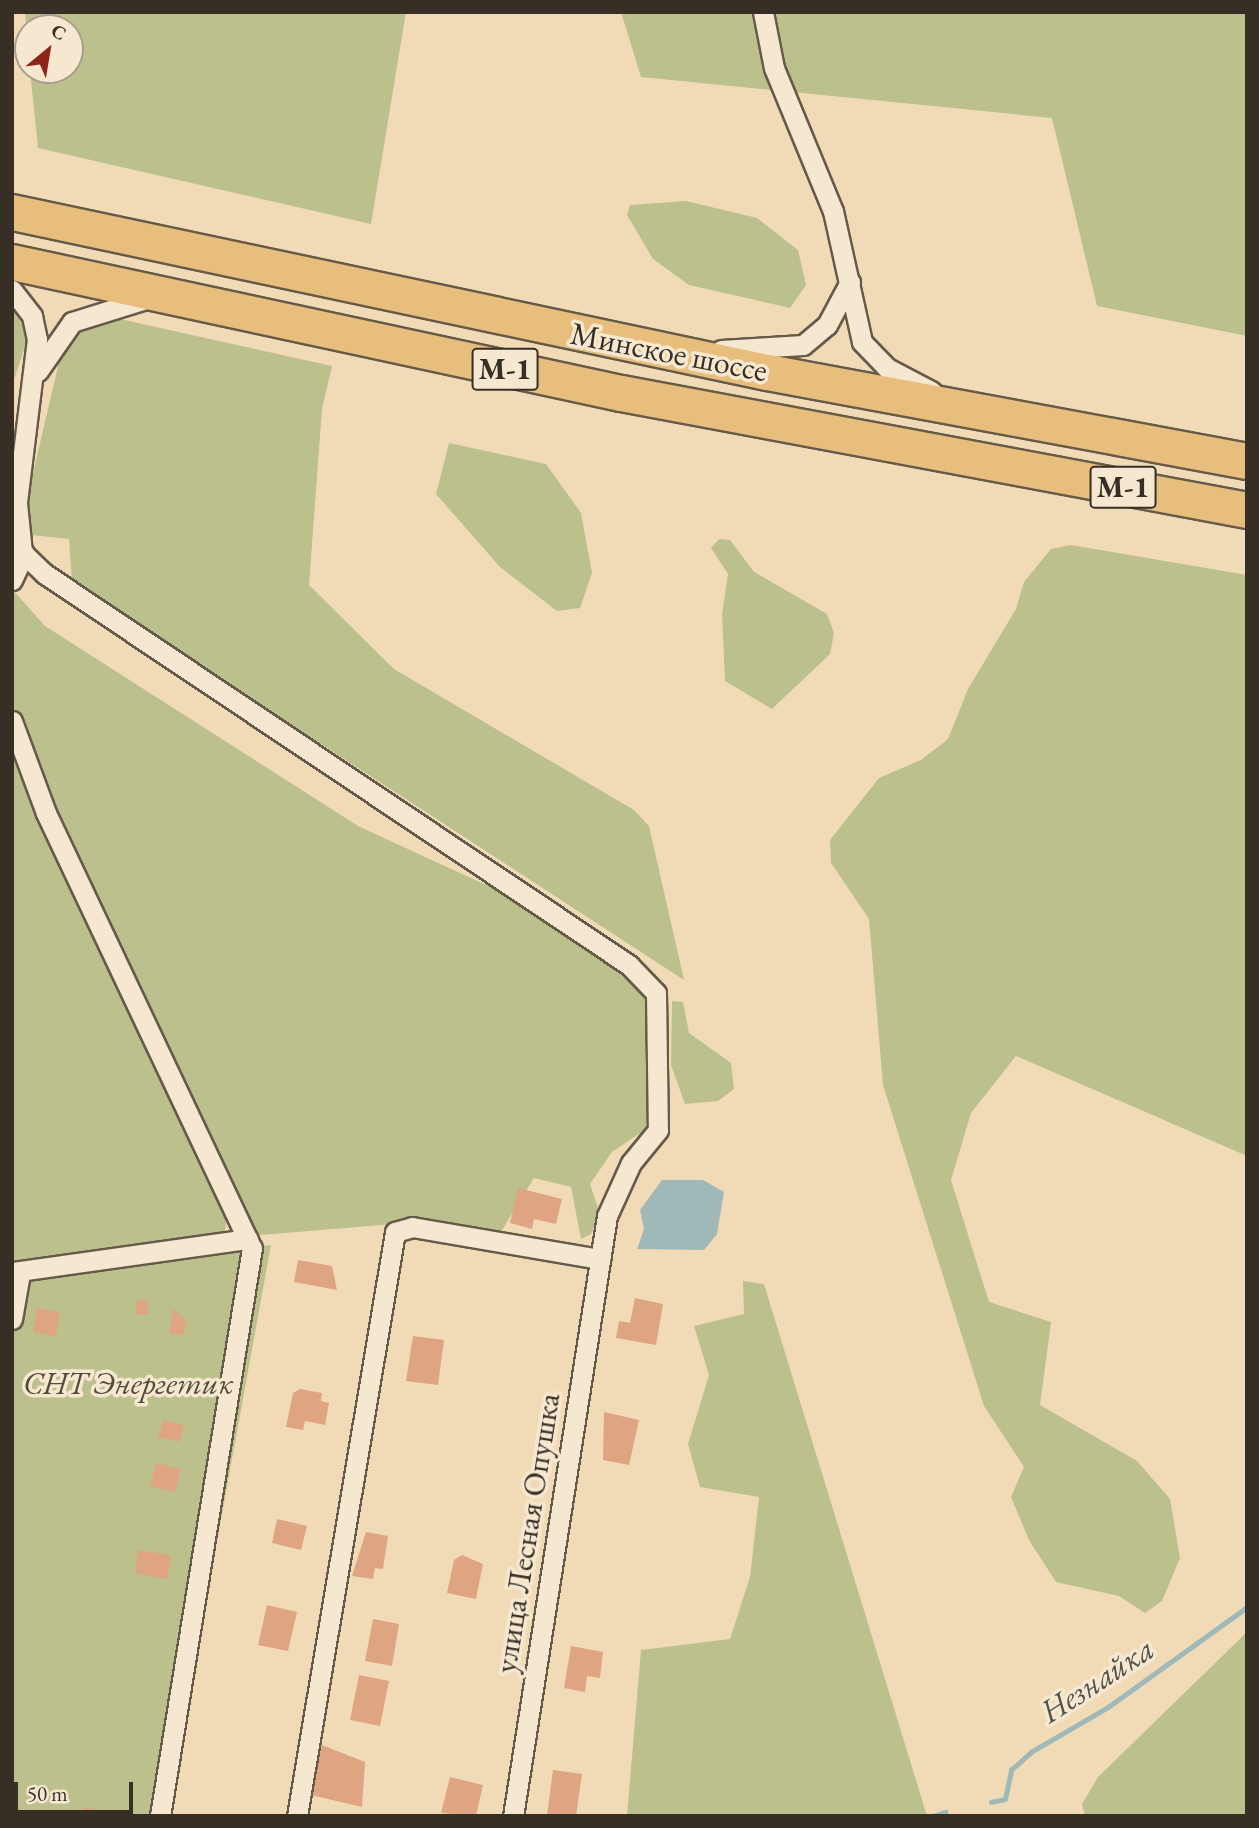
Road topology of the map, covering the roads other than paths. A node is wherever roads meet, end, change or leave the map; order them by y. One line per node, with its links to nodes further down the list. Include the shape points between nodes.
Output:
1 (763, 12): 4 (street, via 774,68 833,211)
2 (12, 212): 7 (highway, Минское шоссе / М-1)
3 (12, 262): 6 (highway, Минское шоссе / М-1)
4 (850, 282): 7 (street, via 827,325 797,348); 9 (street, via 862,342 877,361)
5 (12, 290): 8 (street, via 34,322)
6 (159, 296): 8 (street, via 72,322); 11 (highway, Минское шоссе / М-1, via 621,393)
7 (670, 352): 9 (highway, Минское шоссе / М-1)
8 (38, 372): 12 (street, via 17,503 17,541)
9 (982, 411): 10 (highway, Минское шоссе / М-1)
10 (1247, 461)
11 (1247, 510)
12 (24, 554): 13 (street); 16 (street, улица Лесная Опушка, via 650,985 659,1012 658,1130 614,1197)
13 (12, 580)
14 (12, 722): 15 (street, via 51,825)
15 (248, 1240): 17 (street); 19 (street, via 250,1270)
16 (600, 1259): 20 (street, via 412,1227 395,1232); 21 (street, улица Лесная Опушка)
17 (16, 1272): 18 (street)
18 (12, 1319)
19 (160, 1816)
20 (297, 1816)
21 (513, 1816)

